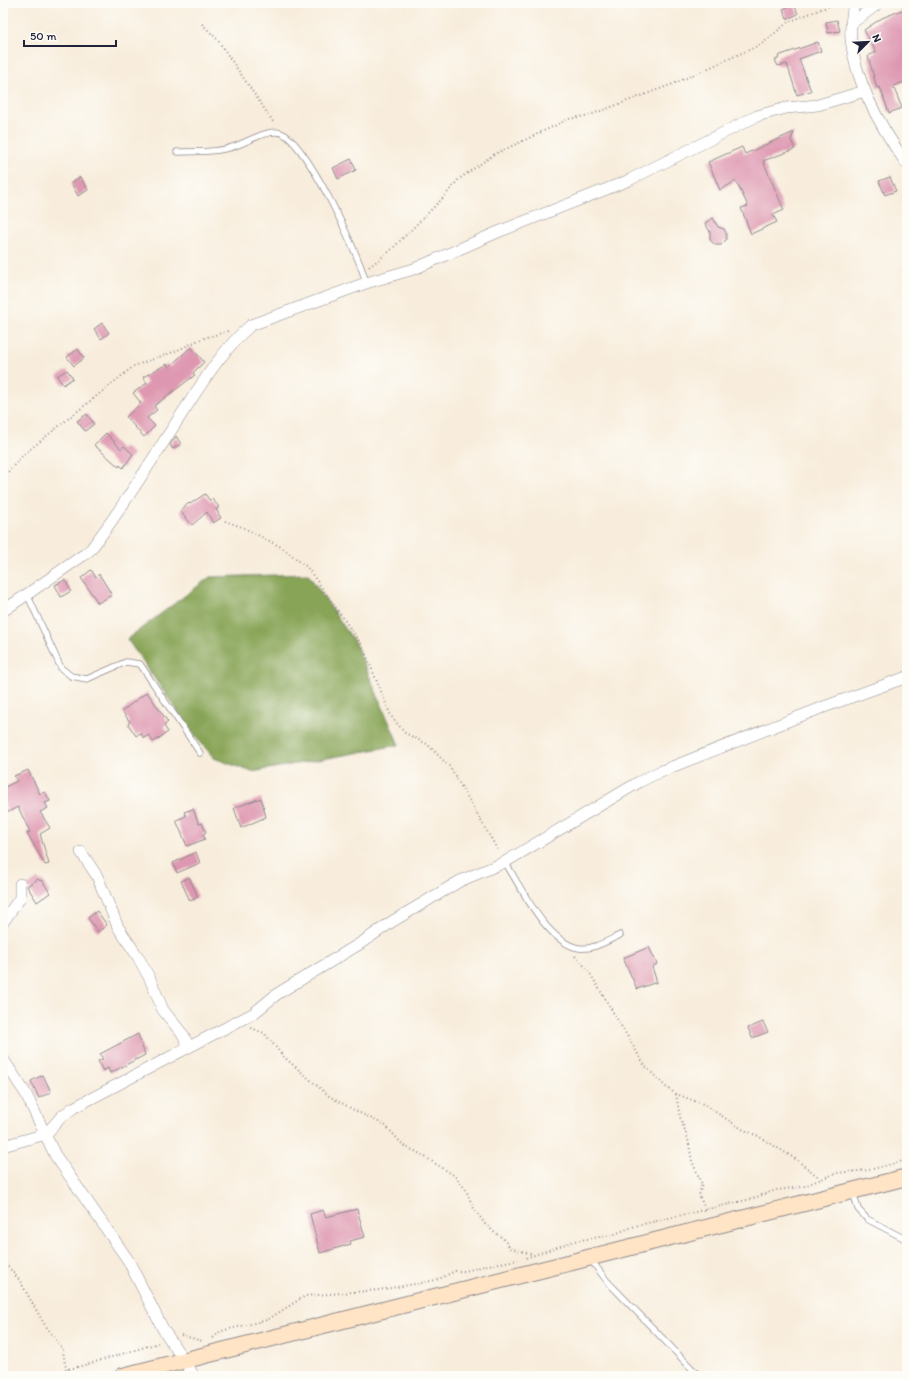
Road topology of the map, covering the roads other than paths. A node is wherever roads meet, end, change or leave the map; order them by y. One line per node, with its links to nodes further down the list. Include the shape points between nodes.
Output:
1 (854, 3): 3 (street)
2 (879, 3): 3 (street)
3 (852, 23): 4 (street, via 851,38 856,67)
4 (866, 91): 6 (street, via 885,129); 7 (street, via 818,105 786,108 758,116 627,180 414,269)
5 (177, 152): 7 (lane, via 228,149 268,133 280,133 289,138 310,166 331,202 363,271)
6 (907, 163)
7 (366, 283): 8 (street, via 251,325 238,336 202,384 90,549)
8 (26, 594): 9 (street); 11 (lane, via 61,668 71,676 87,679 126,662 140,664)
9 (3, 611)
10 (907, 677): 13 (street, via 659,772)
11 (200, 753)
12 (81, 852): 17 (street, via 97,876 118,927 150,979 163,1010 184,1036)
13 (505, 862): 16 (lane, via 537,914 561,941 579,948 597,946); 17 (street, via 460,881 277,994 254,1013)
14 (20, 884): 15 (street, via 20,898)
15 (3, 922)
16 (620, 935)
17 (188, 1047): 19 (street, via 74,1108 62,1116)
18 (3, 1059): 19 (street, via 26,1094)
19 (46, 1134): 20 (street); 25 (street, via 55,1155 128,1260 164,1329)
20 (3, 1146)
21 (907, 1177): 22 (main road)
22 (853, 1191): 23 (lane, via 858,1209 866,1219); 24 (main road)
23 (907, 1240)
24 (589, 1258): 25 (main road); 28 (lane, via 607,1282)
25 (184, 1360): 26 (main road); 27 (street)
26 (123, 1376)
27 (194, 1376)
28 (699, 1376)

